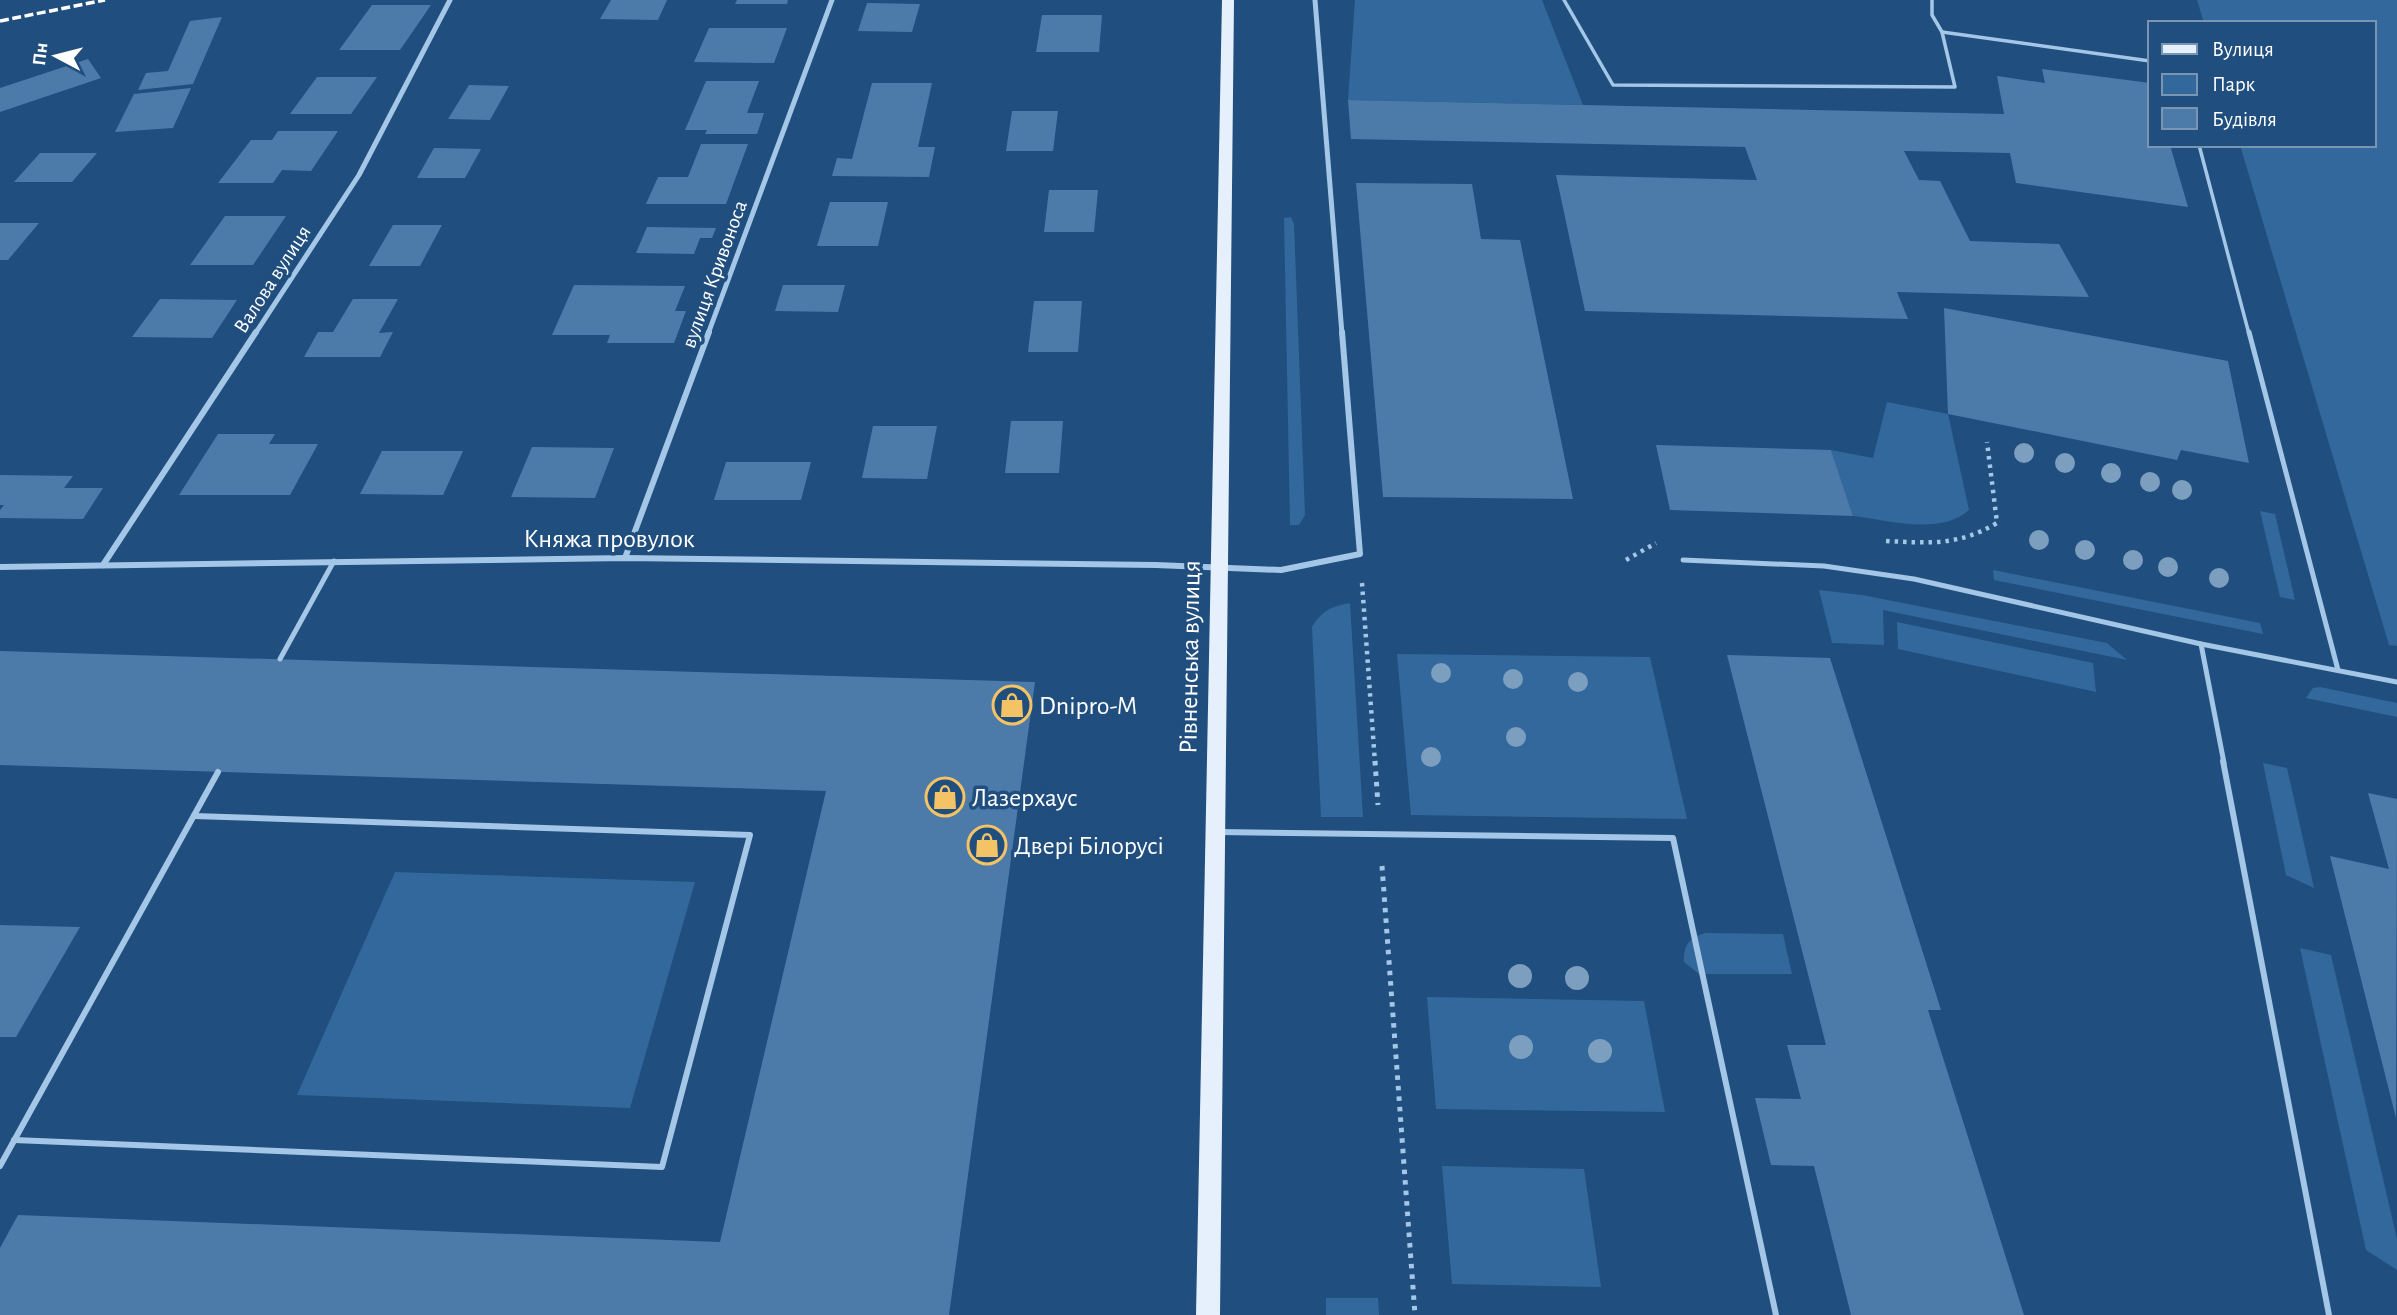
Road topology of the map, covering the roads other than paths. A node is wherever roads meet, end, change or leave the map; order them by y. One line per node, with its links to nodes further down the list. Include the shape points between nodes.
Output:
1 (450, 0): 13 (street, Валова вулиця, via 359,175)
2 (832, 0): 10 (street, вулиця Кривоноса)
3 (1228, 0): 15 (main road, Рівненська вулиця)
4 (1315, 0): 15 (street, Княжа провулок, via 1360,554 1282,569)
5 (1564, 0): 7 (lane, via 1613,85 1955,87)
6 (1932, 0): 7 (lane, via 1932,15)
7 (1942, 32): 8 (lane)
8 (2148, 61)
9 (2200, 147): 18 (lane)
10 (625, 558): 12 (street, Княжа провулок); 15 (street, Княжа провулок)
11 (1683, 560): 16 (lane, via 1824,566 1914,579)
12 (334, 561): 13 (street, Княжа провулок); 17 (lane)
13 (103, 565): 14 (street, Княжа провулок)
14 (0, 567)
15 (1218, 569): 22 (main road, Рівненська вулиця)
16 (2200, 644): 18 (lane); 27 (lane)
17 (280, 659)
18 (2338, 670): 19 (lane)
19 (2397, 682)
20 (218, 772): 21 (lane)
21 (194, 816): 23 (lane); 23 (lane, via 750,835 662,1167)
22 (1214, 832): 25 (main road, Рівненська вулиця); 26 (lane, via 1673,838)
23 (14, 1140): 24 (lane)
24 (0, 1166)
25 (1208, 1315)
26 (1776, 1315)
27 (2329, 1315)

